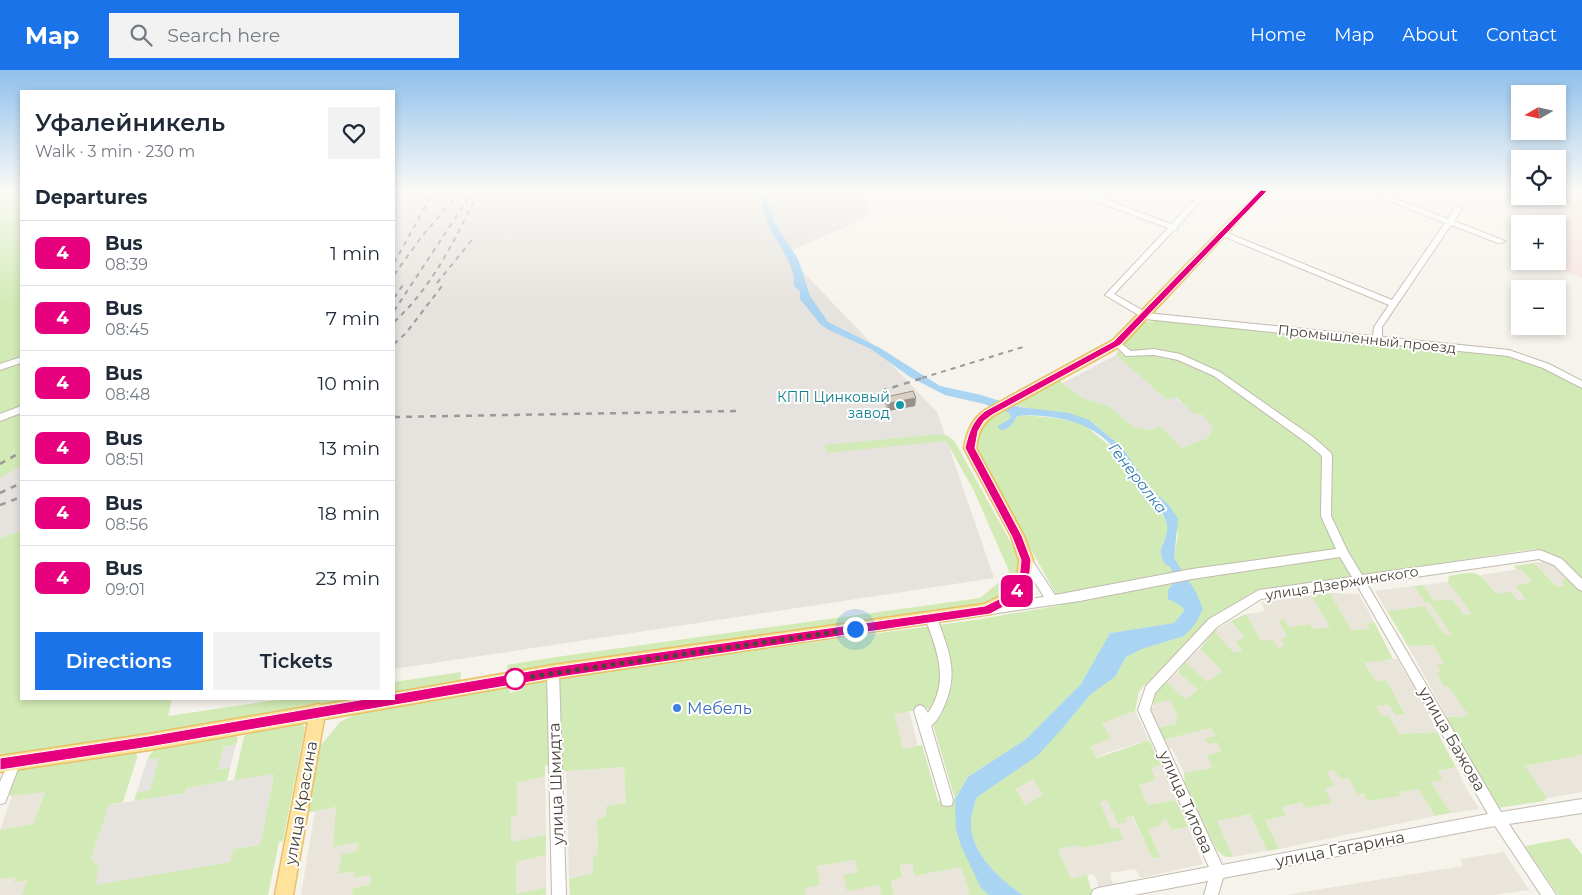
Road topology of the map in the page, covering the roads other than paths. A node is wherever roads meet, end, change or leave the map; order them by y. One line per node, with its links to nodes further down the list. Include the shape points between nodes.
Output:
1 (1173, 230): 8 (street, via 1109,295)
2 (1226, 230): 5 (main road)
3 (1445, 230): 7 (street)
4 (1470, 230): 6 (street)
5 (1222, 234): 7 (street); 8 (main road)
6 (1501, 241)
7 (1394, 304): 9 (street, via 1378,327)
8 (1145, 316): 9 (street, Промышленный проезд); 10 (main road)
9 (1380, 341): 13 (street, Промышленный проезд, via 1509,353 1546,366)
10 (1117, 343): 16 (street, улица Бажова, via 1129,354 1154,352 1180,357 1217,374 1326,455 1326,516); 17 (main road, via 989,413 974,431 970,448 1017,536)
11 (20, 360): 12 (street)
12 (0, 367)
13 (1582, 385)
14 (20, 409): 15 (street)
15 (0, 418)
16 (1343, 552): 18 (street, улица Бажова); 20 (street, via 1192,574)
17 (1026, 560): 20 (street); 21 (main road, via 1024,582 1012,597)
18 (1359, 579): 19 (street, улица Дзержинского, via 1540,554 1558,562); 26 (street, улица Дзержинского, via 1259,595 1213,623 1150,690); 34 (street, улица Бажова)
19 (1582, 586)
20 (1052, 600): 21 (street)
21 (986, 610): 22 (main road)
22 (931, 618): 23 (main road); 29 (street, via 948,673 939,704 932,718)
23 (553, 672): 24 (main road); 37 (street, улица Шмидта)
24 (395, 698)
25 (384, 700): 27 (main road)
26 (1144, 710): 35 (street, улица Титова)
27 (318, 711): 30 (main road, via 149,742); 36 (main road, улица Красина)
28 (920, 711): 29 (street)
29 (924, 724): 32 (street)
30 (8, 763): 31 (street)
31 (0, 798)
32 (946, 800)
33 (1582, 806): 34 (street, улица Гагарина)
34 (1498, 819): 35 (street, улица Гагарина); 40 (street, улица Бажова)
35 (1218, 872): 38 (street, улица Гагарина); 39 (street)
36 (284, 895)
37 (560, 895)
38 (1098, 895)
39 (1211, 895)
40 (1549, 895)

